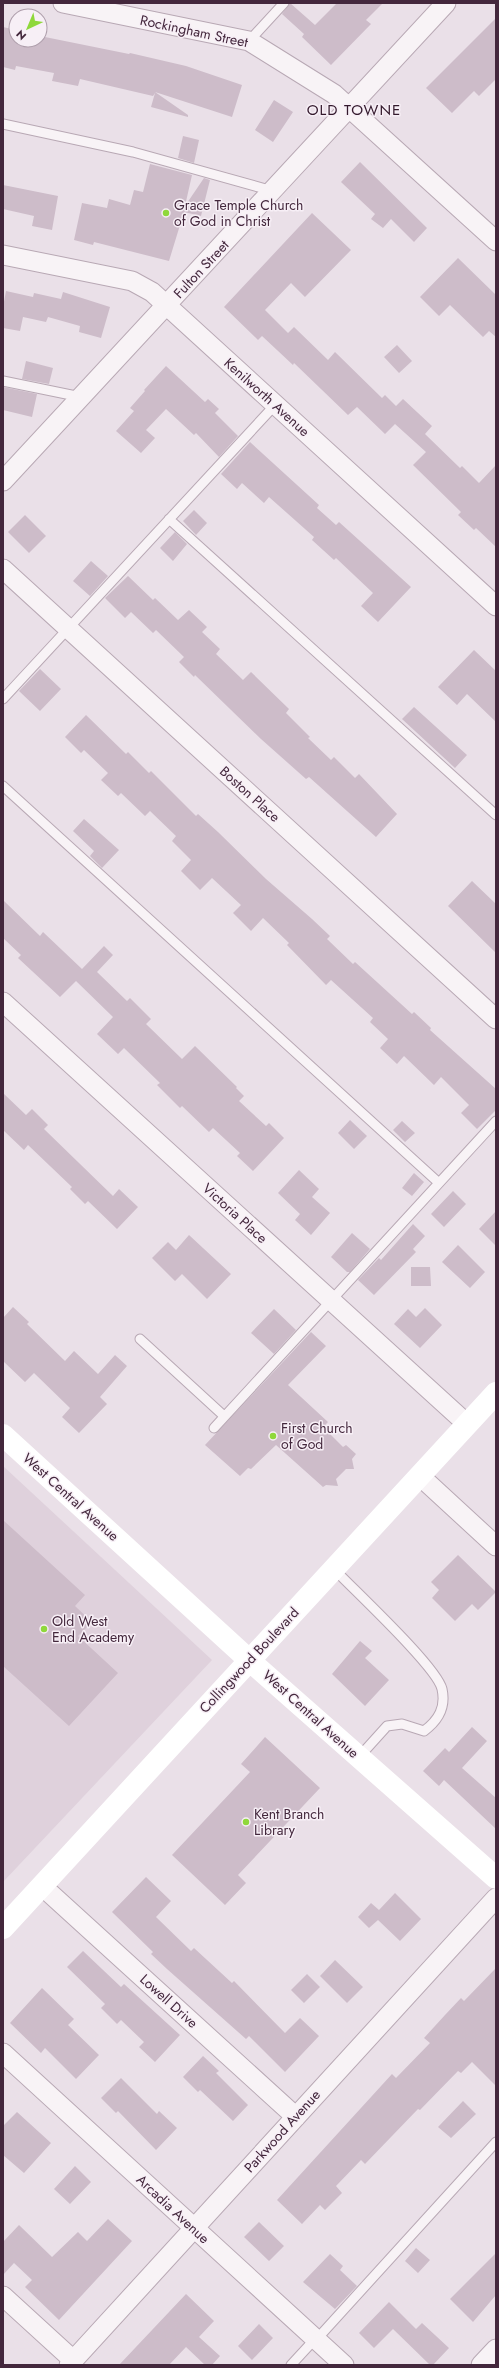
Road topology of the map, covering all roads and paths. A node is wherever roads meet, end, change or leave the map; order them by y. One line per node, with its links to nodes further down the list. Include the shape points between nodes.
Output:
1 (63, 3): 4 (street, Rockingham Street)
2 (284, 3): 4 (lane)
3 (446, 3): 5 (street, Fulton Street)
4 (249, 41): 5 (street, Rockingham Street, via 334,94)
5 (350, 108): 7 (street, Fulton Street); 8 (street, Rockingham Street)
6 (3, 124): 7 (lane, via 133,152)
7 (273, 191): 10 (street, Fulton Street)
8 (496, 241)
9 (3, 255): 10 (street, Kenilworth Avenue, via 132,281 152,292)
10 (167, 306): 12 (street, Fulton Street); 13 (street, Kenilworth Avenue)
11 (3, 381): 12 (lane)
12 (82, 397): 14 (street, Fulton Street)
13 (275, 405): 15 (lane); 17 (street, Kenilworth Avenue)
14 (3, 481)
15 (169, 519): 18 (lane); 21 (lane)
16 (3, 569): 18 (street, Boston Place)
17 (496, 606)
18 (68, 628): 19 (lane); 23 (street, Boston Place)
19 (3, 699)
20 (3, 786): 25 (lane)
21 (496, 815)
22 (3, 1002): 26 (street, Victoria Place)
23 (496, 1019)
24 (496, 1121): 25 (lane)
25 (439, 1183): 26 (lane)
26 (331, 1300): 29 (lane); 30 (street, Victoria Place)
27 (140, 1339): 29 (lane)
28 (496, 1393): 30 (main road, Collingwood Boulevard)
29 (224, 1416): 31 (lane)
30 (467, 1424): 33 (main road, Collingwood Boulevard)
31 (214, 1428)
32 (3, 1435): 36 (main road, West Central Avenue)
33 (420, 1476): 34 (street); 35 (main road, Collingwood Boulevard)
34 (496, 1546)
35 (334, 1569): 36 (main road, Collingwood Boulevard); 37 (lane, via 424,1661 442,1687 444,1703 436,1722 424,1731 402,1724 387,1726)
36 (249, 1660): 37 (main road, West Central Avenue); 39 (main road, Collingwood Boulevard)
37 (358, 1757): 38 (main road, West Central Avenue)
38 (496, 1878)
39 (42, 1886): 41 (main road, Collingwood Boulevard); 43 (street, Lowell Drive)
40 (496, 1898): 43 (street, Parkwood Avenue)
41 (3, 1928)
42 (3, 2053): 45 (street, Arcadia Avenue)
43 (296, 2117): 45 (street, Parkwood Avenue)
44 (496, 2142): 47 (lane)
45 (194, 2228): 47 (street, Arcadia Avenue); 49 (street, Parkwood Avenue)
46 (3, 2296): 49 (street)
47 (316, 2339): 50 (lane); 51 (street, Arcadia Avenue)
48 (496, 2349): 52 (street)
49 (71, 2363)
50 (291, 2365)
51 (344, 2365)
52 (481, 2365)

